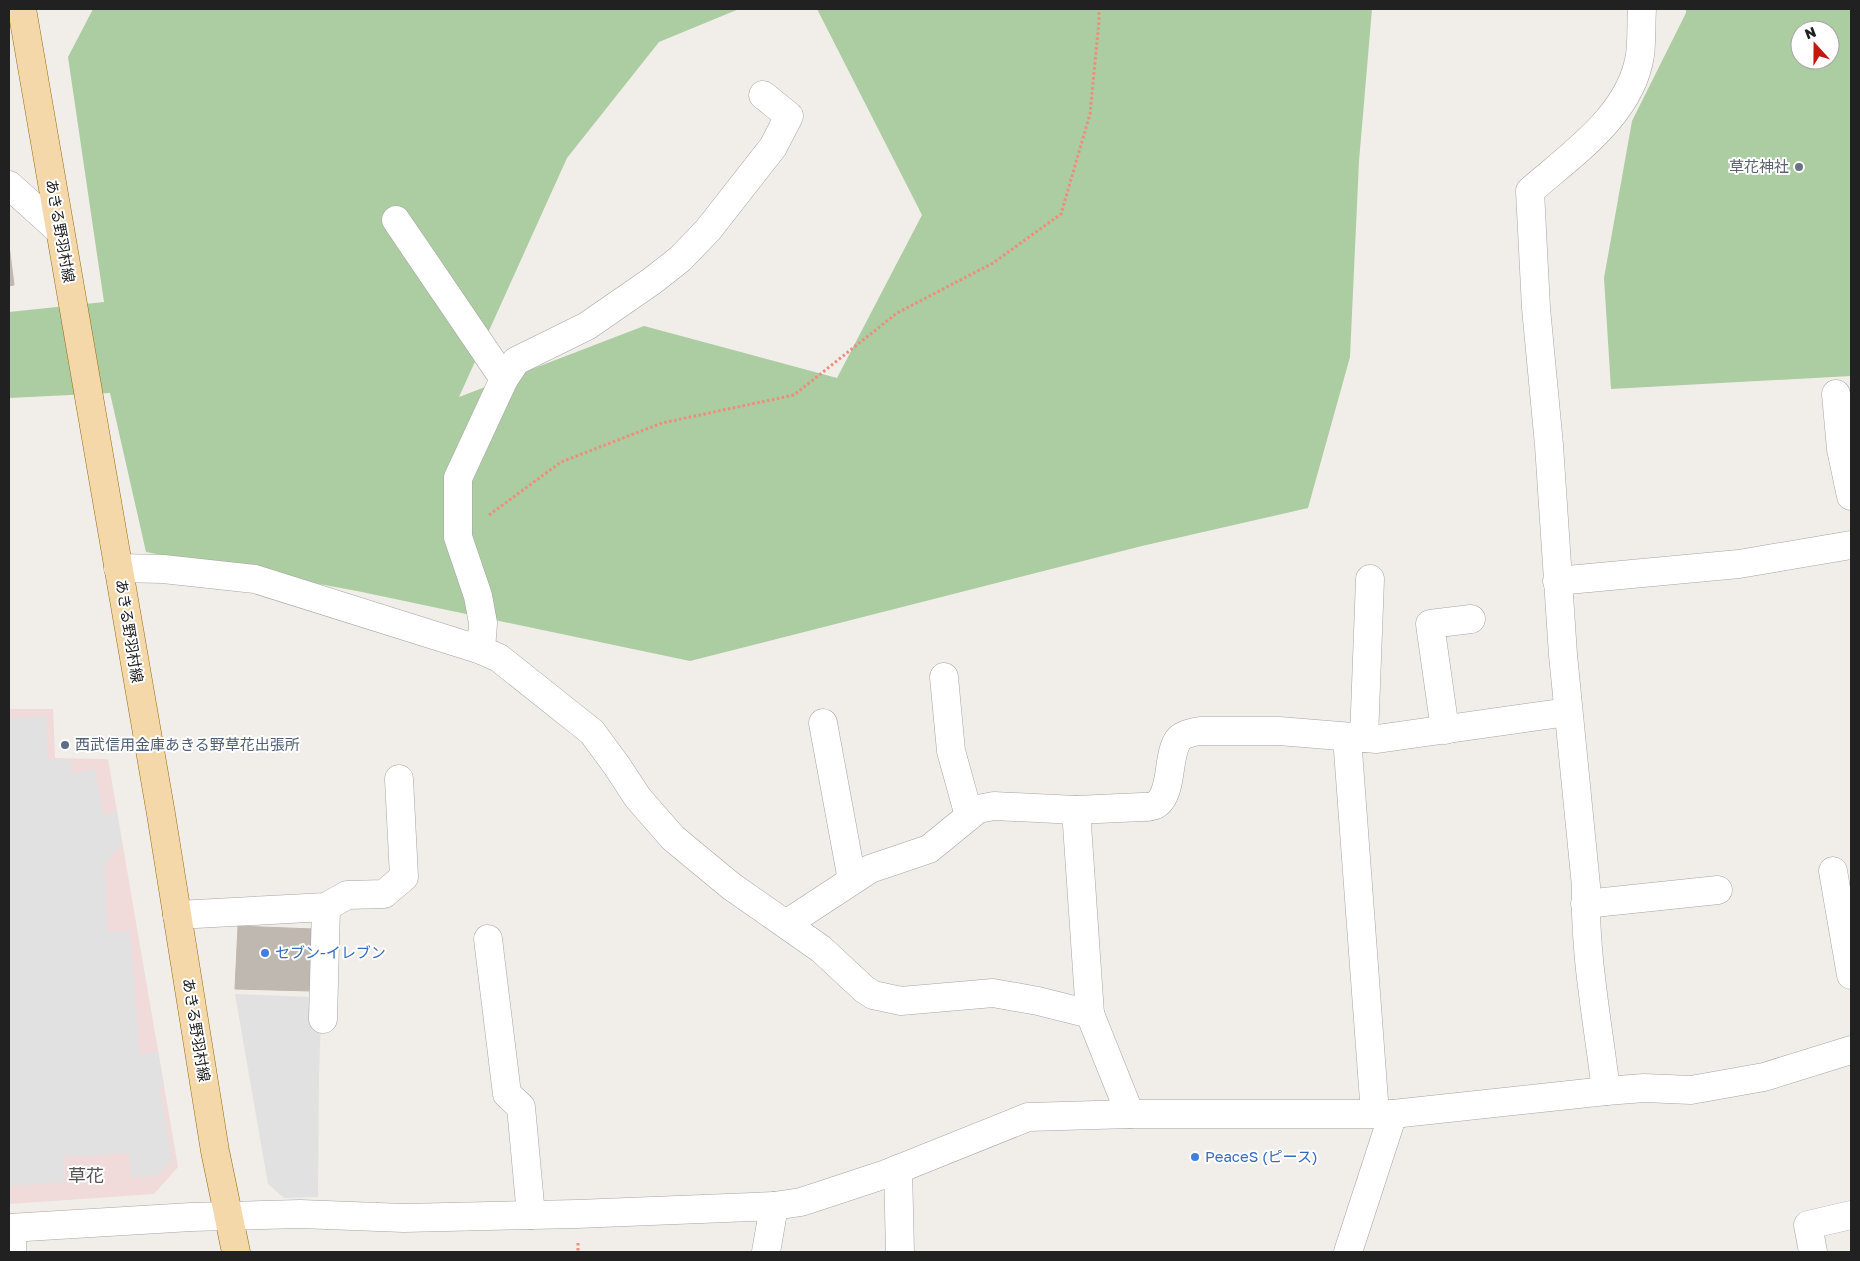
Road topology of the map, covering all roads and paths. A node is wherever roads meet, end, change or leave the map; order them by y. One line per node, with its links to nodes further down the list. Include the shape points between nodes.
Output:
1 (22, 9): 7 (main road, あきる野羽村線)
2 (1099, 9): 11 (path, via 1090,114 1061,214 993,263 897,313 794,395 662,423 561,462)
3 (1642, 9): 15 (street, via 1640,56 1633,80 1616,110 1583,145 1530,191)
4 (763, 95): 8 (street, via 789,116 773,147 708,230 680,259 652,281 587,326 516,361)
5 (9, 185): 7 (street)
6 (396, 220): 8 (street)
7 (60, 231): 13 (main road, あきる野羽村線)
8 (504, 379): 11 (street, via 458,478)
9 (1836, 394): 10 (street, via 1841,449)
10 (1851, 496)
11 (458, 537): 17 (street, via 478,596 483,623)
12 (1851, 545): 15 (street, via 1739,564)
13 (118, 568): 17 (street, via 162,569 255,580); 31 (main road, あきる野羽村線)
14 (1370, 579): 22 (street)
15 (1557, 581): 19 (street)
16 (1471, 619): 21 (street, via 1430,624)
17 (481, 650): 32 (street, via 499,658 592,732 638,798 668,833 708,868)
18 (944, 677): 25 (street, via 951,751)
19 (1568, 712): 21 (street); 29 (street, via 1586,886)
20 (823, 723): 27 (street)
21 (1445, 730): 22 (street, via 1376,739)
22 (1356, 737): 24 (street, via 1279,732 1200,731 1187,734 1178,739 1167,786 1159,803 1142,808); 40 (street)
23 (399, 779): 30 (street, via 404,877 384,894 347,895)
24 (1076, 810): 25 (street, via 994,806 978,809); 35 (street)
25 (969, 816): 27 (street, via 929,849 870,869)
26 (1833, 871): 34 (street)
27 (852, 880): 32 (street)
28 (1718, 890): 29 (street)
29 (1585, 904): 38 (street)
30 (326, 907): 31 (street); 36 (street)
31 (177, 915): 45 (main road, あきる野羽村線, via 215,1151)
32 (786, 924): 35 (street, via 821,949 873,995 901,1000 993,993)
33 (488, 939): 43 (street, via 507,1094 521,1107)
34 (1851, 975)
35 (1090, 1014): 39 (street)
36 (323, 1019)
37 (1851, 1050): 38 (street, via 1764,1077 1691,1090 1644,1088)
38 (1606, 1091): 40 (street)
39 (1130, 1114): 40 (street); 41 (street, via 1028,1117)
40 (1384, 1114): 50 (street)
41 (898, 1169): 42 (street, via 801,1202); 49 (street)
42 (774, 1206): 43 (street); 48 (street)
43 (531, 1215): 45 (street, via 404,1218 300,1214)
44 (1851, 1215): 51 (street, via 1808,1225)
45 (229, 1216): 46 (street); 47 (main road, あきる野羽村線)
46 (11, 1236)
47 (236, 1252)
48 (766, 1252)
49 (900, 1252)
50 (1348, 1252)
51 (1813, 1252)

